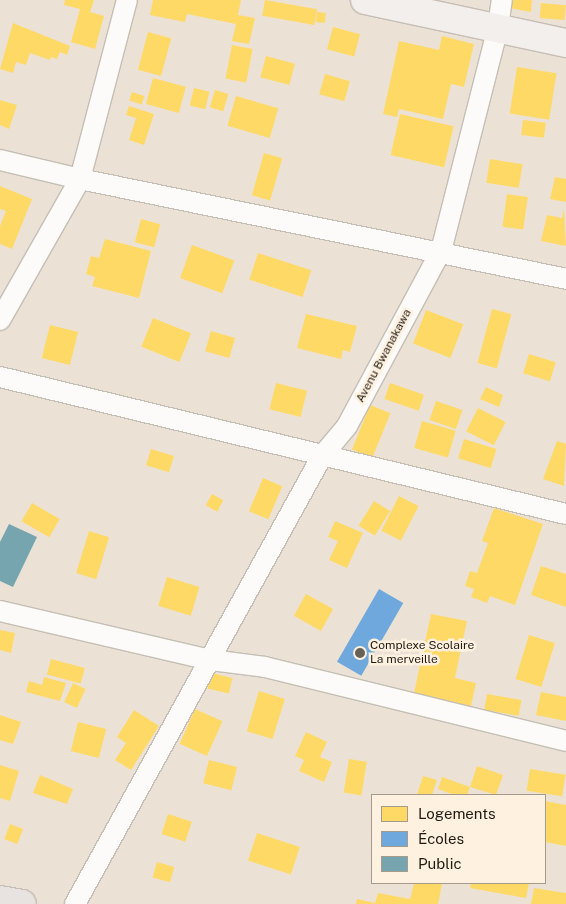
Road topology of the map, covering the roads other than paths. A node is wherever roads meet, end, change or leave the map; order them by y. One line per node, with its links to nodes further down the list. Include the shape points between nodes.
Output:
1 (128, 0): 7 (street)
2 (365, 0): 4 (street)
3 (502, 0): 4 (street, Avenu Bwanakawa)
4 (498, 27): 5 (street); 8 (street, Avenu Bwanakawa)
5 (566, 43)
6 (0, 160): 7 (street)
7 (80, 179): 8 (street); 10 (street)
8 (441, 251): 9 (street); 12 (street, Avenu Bwanakawa, via 347,426)
9 (566, 279)
10 (0, 320)
11 (0, 377): 12 (street)
12 (322, 456): 13 (street); 15 (street, Avenu Bwanakawa)
13 (566, 514)
14 (0, 611): 15 (street)
15 (211, 660): 16 (street, via 265,667); 19 (street, Avenu Bwanakawa)
16 (566, 741)
17 (0, 900): 18 (main road)
18 (22, 904)
19 (75, 904)

